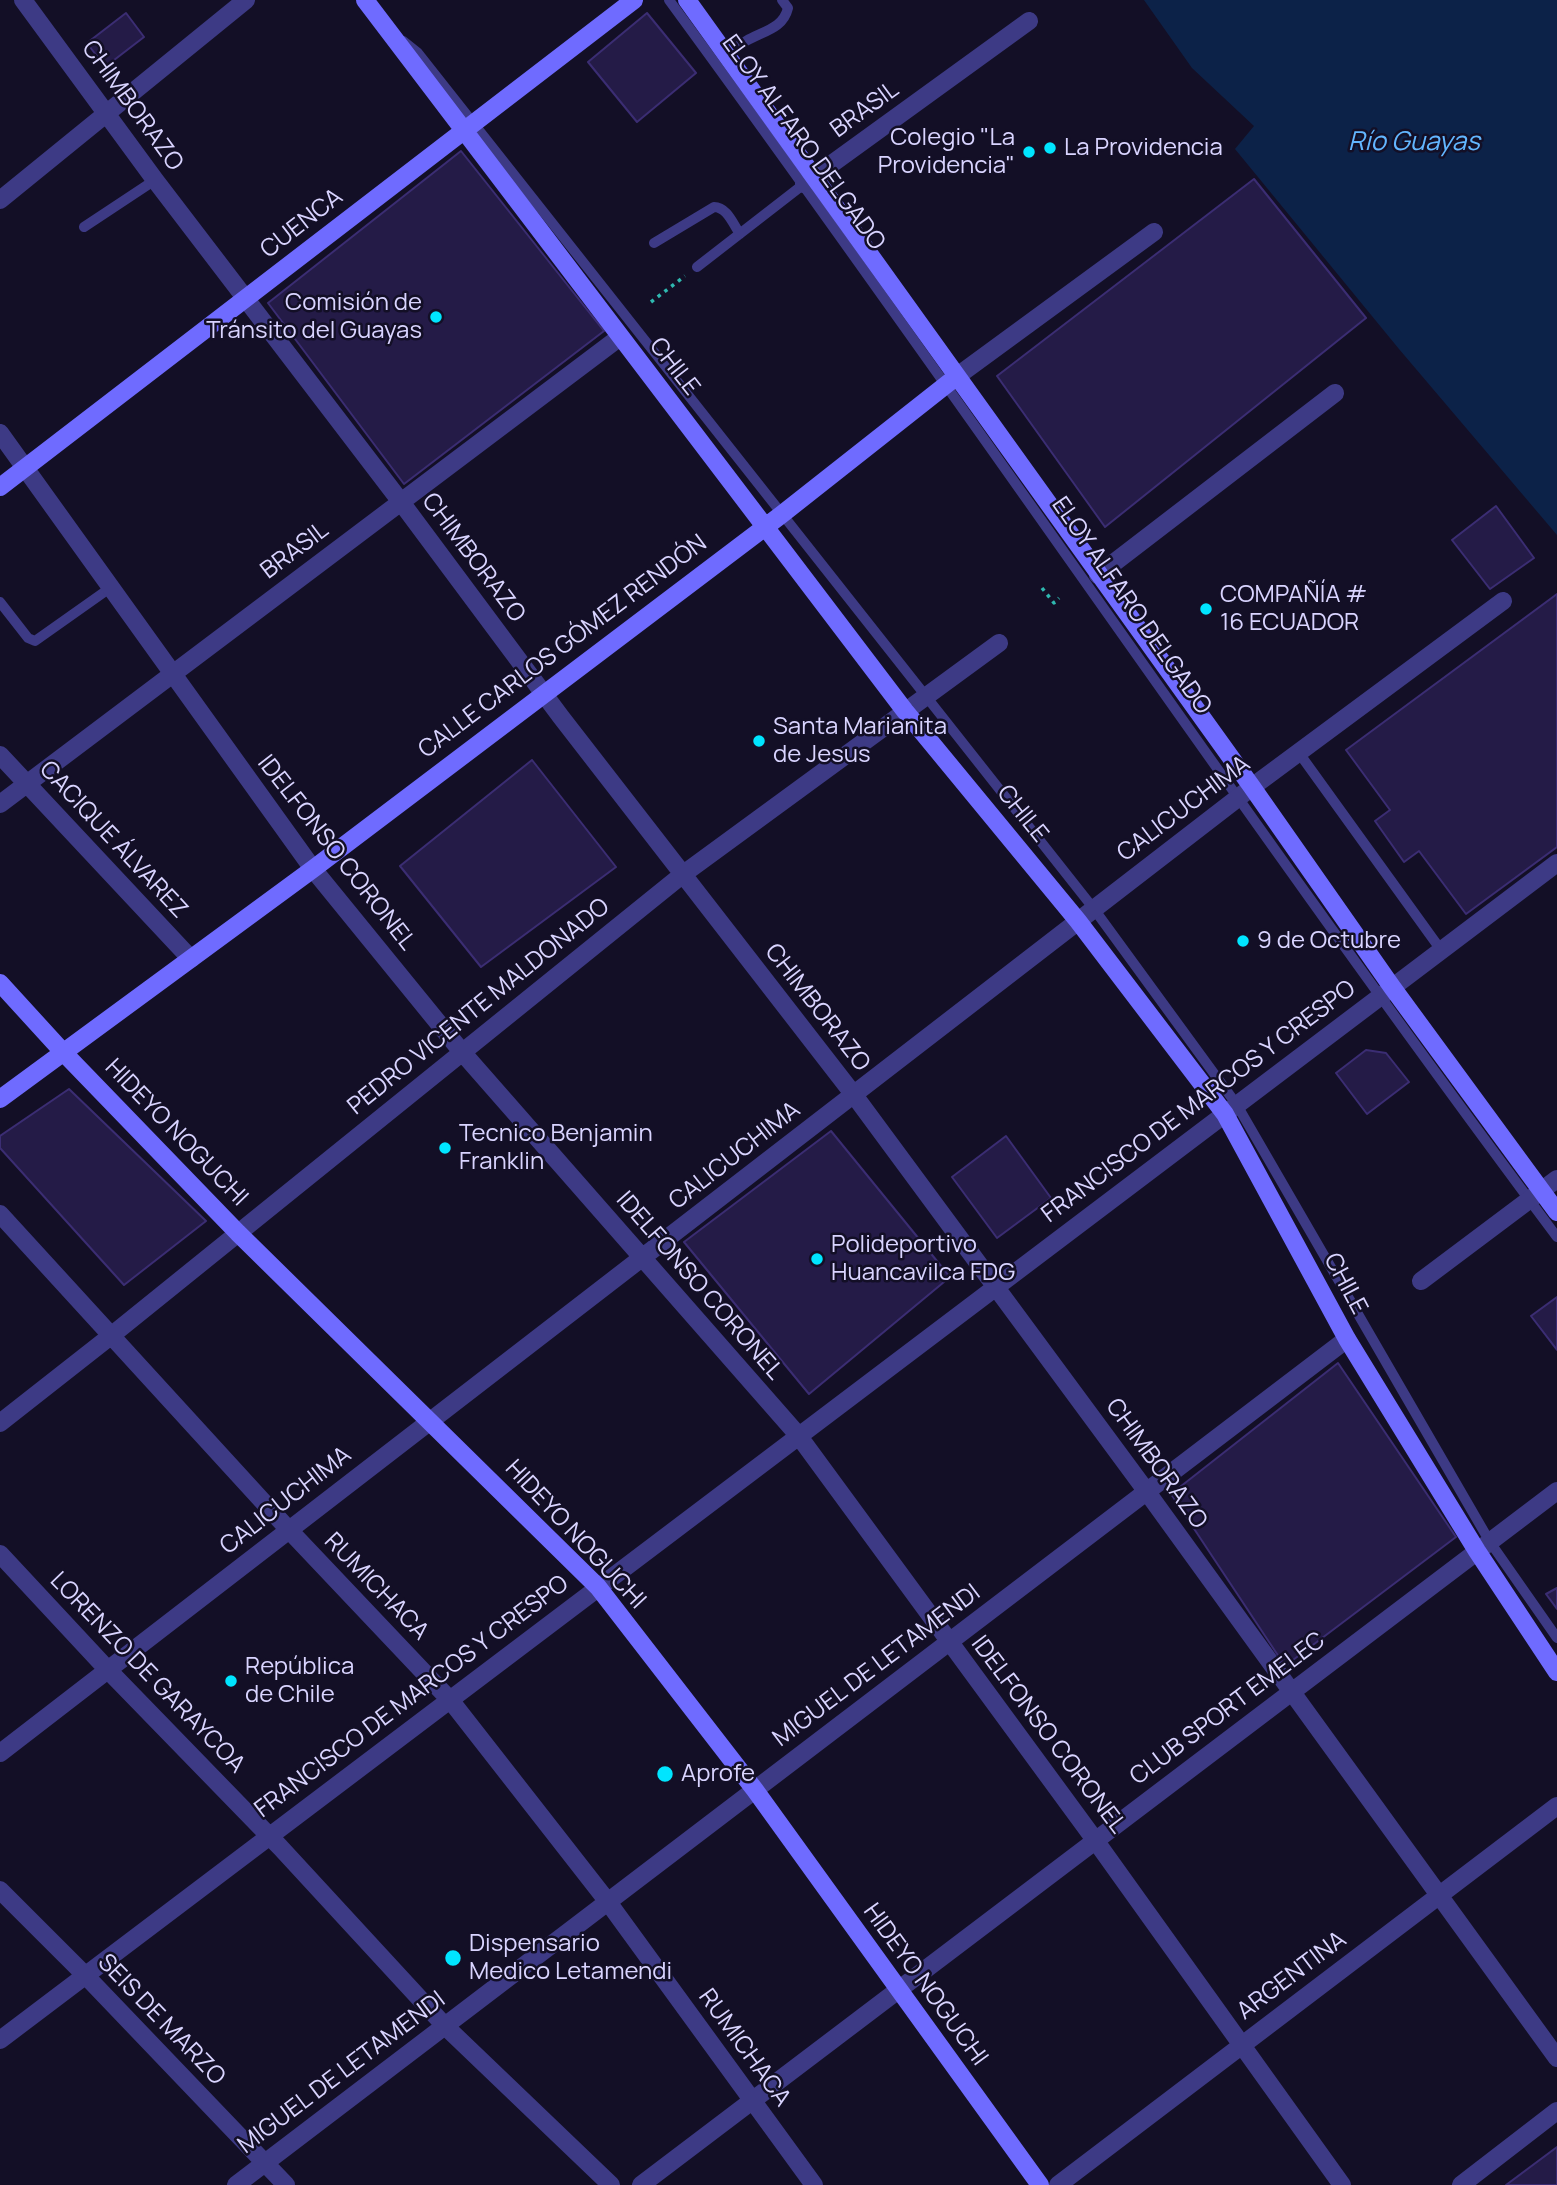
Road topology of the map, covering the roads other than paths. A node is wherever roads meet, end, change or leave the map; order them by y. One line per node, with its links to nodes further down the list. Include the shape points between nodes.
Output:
1 (23, 0): 10 (street, CHIMBORAZO)
2 (246, 0): 10 (street)
3 (365, 0): 11 (main road, CHILE)
4 (634, 0): 11 (main road, CUENCA)
5 (669, 0): 13 (lane, ELOY ALFARO DELGADO)
6 (687, 0): 9 (main road, ELOY ALFARO DELGADO)
7 (782, 0): 9 (lane, via 788,8 781,22)
8 (1030, 21): 13 (street, BRASIL)
9 (727, 54): 13 (main road, ELOY ALFARO DELGADO)
10 (107, 113): 12 (street, CHIMBORAZO); 14 (street)
11 (468, 125): 20 (main road, CUENCA); 21 (main road, CHILE); 28 (lane, CHILE)
12 (155, 180): 15 (lane); 20 (street, CHIMBORAZO)
13 (809, 181): 17 (lane, BRASIL); 22 (main road, ELOY ALFARO DELGADO)
14 (0, 200)
15 (84, 227)
16 (1154, 232): 22 (street, CALLE CARLOS GÓMEZ RENDÓN)
17 (740, 234): 18 (lane, via 725,211 714,206); 19 (lane, BRASIL)
18 (654, 243)
19 (697, 267)
20 (246, 299): 25 (main road, CUENCA); 27 (street, CHIMBORAZO)
21 (620, 337): 27 (street, BRASIL); 29 (main road, CHILE)
22 (950, 382): 28 (main road, CALLE CARLOS GÓMEZ RENDÓN); 30 (main road, ELOY ALFARO DELGADO); 42 (lane, ELOY ALFARO DELGADO)
23 (1335, 393): 30 (street)
24 (0, 433): 25 (street, IDELFONSO CORONEL)
25 (25, 468): 26 (main road, CUENCA); 31 (street, IDELFONSO CORONEL)
26 (0, 487)
27 (401, 502): 35 (street, BRASIL); 36 (street, CHIMBORAZO)
28 (781, 515): 29 (main road, CALLE CARLOS GÓMEZ RENDÓN); 37 (lane, CHILE)
29 (765, 525): 36 (main road, CALLE CARLOS GÓMEZ RENDÓN); 38 (main road, CHILE)
30 (1098, 575): 42 (main road, ELOY ALFARO DELGADO)
31 (110, 589): 33 (lane, via 35,641); 35 (street, IDELFONSO CORONEL)
32 (1503, 601): 39 (street, CALICUCHIMA)
33 (0, 602)
34 (999, 643): 37 (street, PEDRO VICENTE MALDONADO)
35 (172, 675): 41 (street, BRASIL); 45 (street, IDELFONSO CORONEL)
36 (543, 693): 45 (main road, CALLE CARLOS GÓMEZ RENDÓN); 46 (street, CHIMBORAZO)
37 (925, 696): 38 (street, PEDRO VICENTE MALDONADO); 47 (lane, CHILE)
38 (905, 710): 46 (street, PEDRO VICENTE MALDONADO); 48 (main road, CHILE)
39 (1299, 753): 42 (street, CALICUCHIMA); 49 (lane)
40 (0, 755): 41 (street, CACIQUE ÁLVAREZ)
41 (27, 784): 43 (street, BRASIL); 50 (street, CACIQUE ÁLVAREZ)
42 (1245, 793): 47 (street, CALICUCHIMA); 52 (main road, ELOY ALFARO DELGADO)
43 (0, 804)
44 (1557, 863): 49 (street, FRANCISCO DE MARCOS Y CRESPO)
45 (313, 869): 50 (main road, CALLE CARLOS GÓMEZ RENDÓN); 54 (street, IDELFONSO CORONEL)
46 (682, 875): 54 (street, PEDRO VICENTE MALDONADO); 55 (street, CHIMBORAZO)
47 (1094, 909): 48 (street, CALICUCHIMA); 57 (lane, CHILE)
48 (1078, 921): 55 (street, CALICUCHIMA); 57 (main road, CHILE)
49 (1441, 950): 52 (street, FRANCISCO DE MARCOS Y CRESPO)
50 (191, 959): 53 (main road, CALLE CARLOS GÓMEZ RENDÓN)
51 (0, 983): 53 (main road, HIDEYO NOGUCHI)
52 (1386, 992): 57 (street, FRANCISCO DE MARCOS Y CRESPO); 59 (main road, ELOY ALFARO DELGADO)
53 (63, 1052): 56 (main road, CALLE CARLOS GÓMEZ RENDÓN); 62 (main road, HIDEYO NOGUCHI)
54 (462, 1052): 62 (street, PEDRO VICENTE MALDONADO); 64 (street, IDELFONSO CORONEL)
55 (854, 1095): 64 (street, CALICUCHIMA); 66 (street, CHIMBORAZO)
56 (0, 1099)
57 (1231, 1110): 66 (street, FRANCISCO DE MARCOS Y CRESPO); 68 (main road, CHILE); 75 (lane, CHILE, via 1369,1323)
58 (1557, 1180): 59 (street)
59 (1535, 1196): 60 (main road, ELOY ALFARO DELGADO); 63 (lane, ELOY ALFARO DELGADO); 65 (street)
60 (1557, 1212)
61 (0, 1214): 67 (street, RUMICHACA)
62 (238, 1233): 67 (street, PEDRO VICENTE MALDONADO); 69 (main road, HIDEYO NOGUCHI)
63 (1557, 1237)
64 (641, 1259): 69 (street, CALICUCHIMA); 71 (street, IDELFONSO CORONEL)
65 (1421, 1281)
66 (995, 1287): 71 (street, FRANCISCO DE MARCOS Y CRESPO); 73 (street, CHIMBORAZO)
67 (112, 1335): 70 (street, PEDRO VICENTE MALDONADO); 74 (street, RUMICHACA)
68 (1347, 1339): 73 (street, MIGUEL DE LETAMENDI); 75 (main road, CHILE)
69 (431, 1421): 74 (street, CALICUCHIMA); 77 (main road, HIDEYO NOGUCHI)
70 (0, 1423)
71 (798, 1436): 77 (street, FRANCISCO DE MARCOS Y CRESPO); 79 (street, IDELFONSO CORONEL)
72 (1557, 1491): 75 (street, CLUB SPORT EMELEC)
73 (1147, 1492): 79 (street, MIGUEL DE LETAMENDI); 82 (street, CHIMBORAZO)
74 (289, 1530): 80 (street, CALICUCHIMA); 83 (street, RUMICHACA)
75 (1484, 1546): 78 (lane, CHILE); 81 (main road, CHILE); 82 (street, CLUB SPORT EMELEC)
76 (0, 1554): 80 (street, LORENZO DE GARAYCOA)
77 (598, 1587): 83 (street, FRANCISCO DE MARCOS Y CRESPO); 85 (main road, HIDEYO NOGUCHI)
78 (1557, 1638)
79 (948, 1643): 85 (street, MIGUEL DE LETAMENDI); 88 (street, IDELFONSO CORONEL)
80 (108, 1670): 84 (street, CALICUCHIMA); 87 (street, LORENZO DE GARAYCOA)
81 (1557, 1672)
82 (1291, 1691): 88 (street, CLUB SPORT EMELEC); 90 (street, CHIMBORAZO)
83 (451, 1701): 87 (street, FRANCISCO DE MARCOS Y CRESPO); 91 (street, RUMICHACA)
84 (0, 1753)
85 (755, 1790): 91 (street, MIGUEL DE LETAMENDI); 93 (main road, HIDEYO NOGUCHI)
86 (1557, 1806): 90 (street, ARGENTINA)
87 (268, 1836): 92 (street, FRANCISCO DE MARCOS Y CRESPO); 94 (street, LORENZO DE GARAYCOA)
88 (1095, 1840): 93 (street, CLUB SPORT EMELEC); 96 (street, IDELFONSO CORONEL)
89 (0, 1890): 92 (street, SEIS DE MARZO)
90 (1438, 1895): 96 (street, ARGENTINA); 97 (street, CHIMBORAZO)
91 (608, 1902): 94 (street, MIGUEL DE LETAMENDI); 98 (street, RUMICHACA)
92 (85, 1975): 95 (street, FRANCISCO DE MARCOS Y CRESPO); 100 (street, SEIS DE MARZO)
93 (898, 1990): 98 (street, CLUB SPORT EMELEC); 106 (main road, HIDEYO NOGUCHI)
94 (445, 2026): 100 (street, MIGUEL DE LETAMENDI); 103 (street, LORENZO DE GARAYCOA)
95 (0, 2040)
96 (1242, 2045): 107 (street, ARGENTINA); 108 (street, IDELFONSO CORONEL)
97 (1557, 2058)
98 (753, 2101): 104 (street, CLUB SPORT EMELEC); 105 (street, RUMICHACA)
99 (1557, 2112): 109 (street)
100 (265, 2163): 101 (street, MIGUEL DE LETAMENDI); 102 (street, SEIS DE MARZO)
101 (236, 2185)
102 (286, 2185)
103 (611, 2185)
104 (641, 2185)
105 (814, 2185)
106 (1040, 2185)
107 (1058, 2185)
108 (1342, 2185)
109 (1461, 2185)

